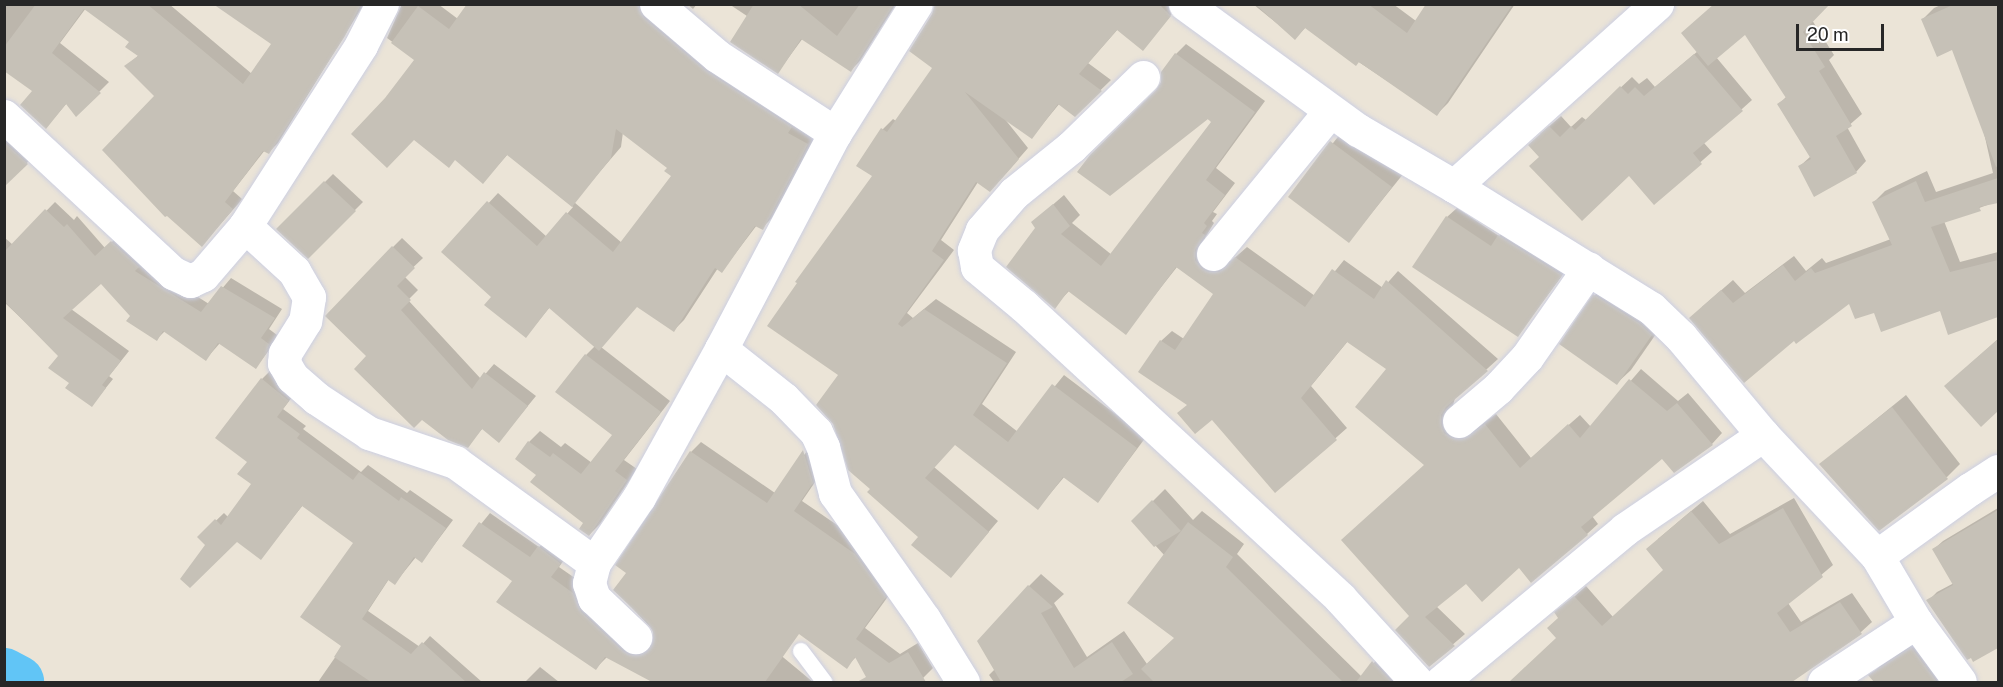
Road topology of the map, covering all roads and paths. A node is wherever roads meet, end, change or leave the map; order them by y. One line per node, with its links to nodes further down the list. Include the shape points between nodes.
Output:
1 (382, 4): 11 (street, via 362,45)
2 (656, 4): 9 (street, via 717,56)
3 (916, 4): 9 (street)
4 (1185, 4): 7 (street)
5 (1657, 4): 10 (street)
6 (1143, 77): 25 (street, via 1071,147 1014,193 982,230 974,250 977,267 1340,598)
7 (1330, 111): 10 (street); 12 (street)
8 (4, 116): 11 (street, via 173,273 190,281 203,275)
9 (835, 133): 14 (street)
10 (1454, 186): 13 (street)
11 (245, 226): 19 (street, via 294,271 309,297 305,321 285,353 284,363 292,377 369,433 455,462)
12 (1213, 254)
13 (1589, 268): 15 (street, via 1527,357); 16 (street, via 1651,308 1681,337)
14 (721, 349): 19 (street, via 639,497); 24 (street, via 784,399 816,432 835,493 924,619)
15 (1459, 422)
16 (1763, 435): 18 (street); 26 (street, via 1625,529)
17 (1998, 471): 18 (street)
18 (1877, 556): 20 (street)
19 (594, 563): 21 (street, via 589,583 594,598)
20 (1916, 622): 27 (street); 28 (street)
21 (635, 637)
22 (801, 651): 23 (lane)
23 (824, 682)
24 (963, 682)
25 (1417, 682)
26 (1441, 682)
27 (1824, 682)
28 (1960, 682)

